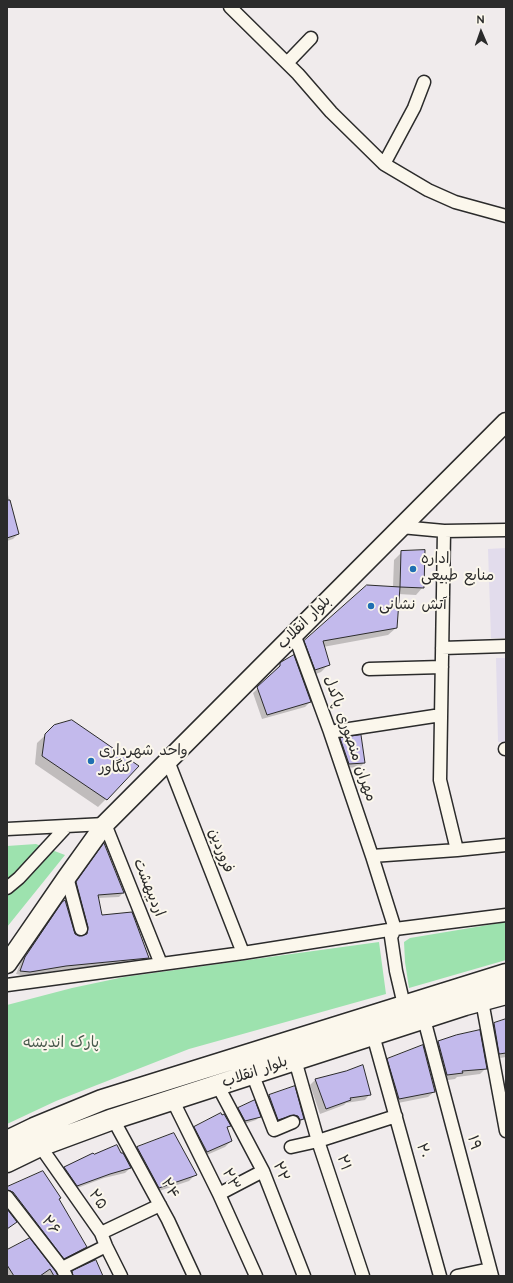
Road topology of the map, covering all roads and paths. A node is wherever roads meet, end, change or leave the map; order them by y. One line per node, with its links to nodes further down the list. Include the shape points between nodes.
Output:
1 (230, 7): 3 (street)
2 (311, 38): 3 (street)
3 (287, 63): 5 (street, via 331,112)
4 (424, 82): 5 (street, via 414,108)
5 (384, 164): 6 (street, via 428,190 455,202)
6 (506, 216)
7 (506, 422): 8 (street, بلوار انقلاب)
8 (401, 527): 10 (street); 11 (street, بلوار انقلاب)
9 (506, 530): 10 (street)
10 (444, 531): 13 (street)
11 (294, 634): 17 (street, مهران منصوری پاکدل); 18 (street, بلوار انقلاب)
12 (506, 646): 13 (street)
13 (442, 648): 14 (street)
14 (442, 667): 15 (street); 16 (street)
15 (369, 669)
16 (441, 715): 17 (street); 23 (street, via 440,780)
17 (330, 732): 24 (street, مهران منصوری پاکدل)
18 (168, 761): 19 (street, بلوار انقلاب); 30 (street, فروردین)
19 (105, 824): 20 (street); 25 (street, بلوار انقلاب); 32 (street, اردیبهشت)
20 (67, 826): 21 (street); 26 (street)
21 (7, 829)
22 (506, 845): 23 (street)
23 (457, 850): 24 (street)
24 (372, 856): 29 (street, مهران منصوری پاکدل)
25 (67, 877): 28 (street); 31 (street, بلوار انقلاب)
26 (7, 888)
27 (506, 916): 29 (street)
28 (81, 929)
29 (395, 929): 30 (street); 37 (street, مهران منصوری پاکدل, via 391,937 396,971)
30 (243, 953): 32 (street)
31 (7, 964)
32 (161, 964): 34 (street)
33 (506, 974): 37 (main road, بلوار انقلاب)
34 (7, 985)
35 (506, 994): 36 (main road, بلوار انقلاب)
36 (482, 1001): 37 (main road, بلوار انقلاب); 46 (street)
37 (412, 1015): 38 (main road, بلوار انقلاب); 47 (main road, بلوار انقلاب, via 102,1100); 59 (street, ۱۹)
38 (373, 1035): 39 (main road, بلوار انقلاب); 43 (street, ۲۰)
39 (294, 1060): 40 (main road, بلوار انقلاب); 48 (street, ۲۱)
40 (252, 1073): 41 (main road, بلوار انقلاب); 45 (street, via 274,1130)
41 (218, 1086): 42 (main road, بلوار انقلاب); 52 (street, ۲۲)
42 (172, 1099): 44 (main road, بلوار انقلاب); 53 (street, ۲۳)
43 (396, 1116): 48 (street); 65 (street, ۲۰)
44 (113, 1119): 49 (main road, بلوار انقلاب); 55 (street, ۲۴)
45 (293, 1122)
46 (506, 1131)
47 (7, 1141)
48 (318, 1141): 50 (street); 64 (street, ۲۱)
49 (40, 1146): 51 (main road, بلوار انقلاب); 56 (street, ۲۵)
50 (290, 1147)
51 (7, 1162)
52 (263, 1171): 53 (street); 63 (street, ۲۲)
53 (219, 1194): 62 (street, ۲۳)
54 (7, 1197): 58 (street, ۲۶)
55 (160, 1205): 56 (street); 61 (street, ۲۴)
56 (101, 1233): 57 (street, ۲۵)
57 (106, 1246): 58 (street); 60 (street, ۲۵)
58 (64, 1272)
59 (491, 1272): 66 (street)
60 (121, 1276)
61 (194, 1276)
62 (256, 1276)
63 (304, 1276)
64 (363, 1276)
65 (440, 1276)
66 (457, 1276)

